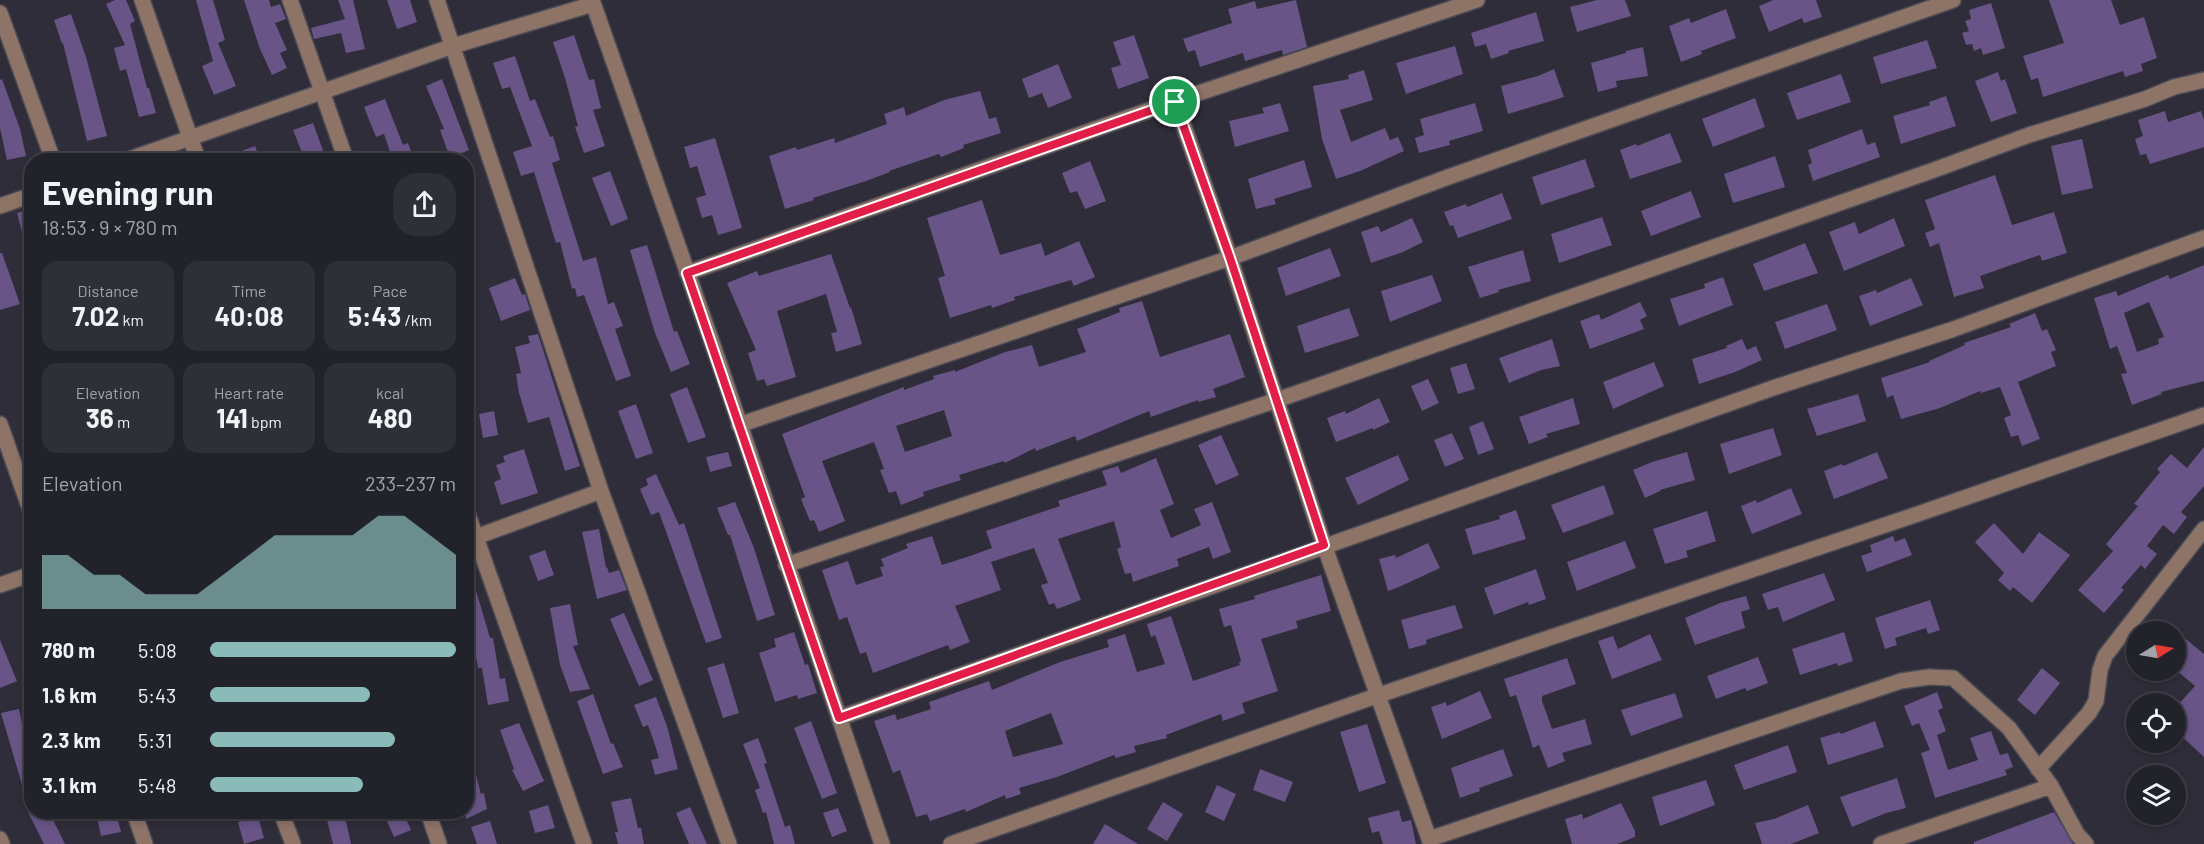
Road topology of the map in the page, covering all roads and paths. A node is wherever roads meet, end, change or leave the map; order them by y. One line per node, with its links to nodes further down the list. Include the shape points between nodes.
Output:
1 (142, 0): 12 (street)
2 (290, 0): 10 (street)
3 (437, 0): 8 (street)
4 (1477, 0): 11 (street)
5 (1953, 0): 20 (street)
6 (593, 2): 8 (street); 21 (street)
7 (0, 13): 13 (street)
8 (453, 46): 10 (street); 26 (street)
9 (2204, 80): 22 (street, via 2029,135)
10 (322, 91): 12 (street); 16 (street)
11 (1175, 102): 20 (street); 21 (street)
12 (190, 138): 14 (street); 15 (street)
13 (50, 153)
14 (147, 153)
15 (195, 153)
16 (344, 153)
17 (24, 198): 18 (street)
18 (0, 206)
19 (2204, 238): 31 (street, via 1951,330)
20 (1230, 258): 22 (street); 25 (street)
21 (687, 273): 25 (street)
22 (1276, 400): 31 (street); 32 (street)
23 (2204, 415): 35 (street)
24 (0, 424): 27 (street)
25 (739, 425): 32 (street)
26 (601, 490): 30 (street); 49 (street)
27 (24, 492)
28 (2204, 529): 37 (street, via 2105,656 2096,701 2089,713)
29 (474, 531): 30 (street)
30 (476, 537): 48 (street)
31 (1324, 545): 35 (street); 36 (street)
32 (786, 565): 36 (street)
33 (24, 577): 34 (street)
34 (0, 585)
35 (1379, 695): 43 (street); 51 (street)
36 (839, 718): 50 (street)
37 (2038, 769): 38 (street); 43 (street, via 2009,728 1953,678 1929,676 1902,681)
38 (2051, 786): 52 (street); 53 (street)
39 (136, 819): 45 (street)
40 (284, 819): 46 (street)
41 (430, 819): 47 (street)
42 (0, 839): 44 (street)
43 (1430, 842)
44 (2, 844)
45 (145, 844)
46 (293, 844)
47 (439, 844)
48 (584, 844)
49 (729, 844)
50 (882, 844)
51 (951, 844)
52 (1881, 844)
53 (2086, 844)

